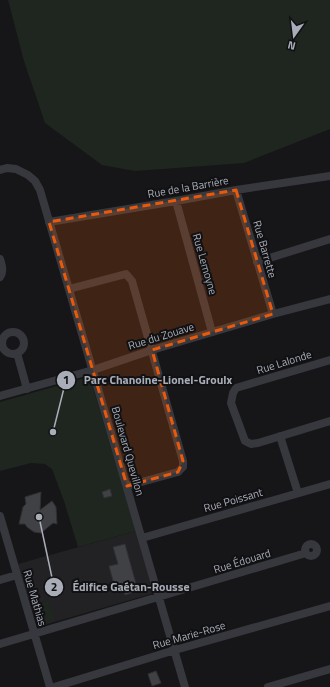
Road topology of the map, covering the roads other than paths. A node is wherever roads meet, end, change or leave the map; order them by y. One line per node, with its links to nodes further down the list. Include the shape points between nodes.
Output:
1 (0, 170): 5 (street, Boulevard Quevillon, via 16,169 35,181)
2 (330, 176): 3 (street, Rue de la Barrière)
3 (236, 190): 4 (street, Rue de la Barrière); 8 (street, Rue Barrette)
4 (176, 201): 5 (street, Rue de la Barrière); 13 (street, Rue Lemoyne)
5 (49, 222): 10 (street, Boulevard Quevillon)
6 (330, 239): 8 (street)
7 (0, 259): 9 (street, via 3,269)
8 (257, 262): 12 (street, Rue Barrette)
9 (0, 277)
10 (69, 290): 14 (street, via 126,274 132,281); 17 (street, Boulevard Quevillon)
11 (330, 298): 12 (street, Rue du Zouave)
12 (273, 314): 13 (street, Rue du Zouave)
13 (212, 332): 14 (street, Rue du Zouave)
14 (152, 350): 17 (street, Rue du Zouave); 23 (street, via 183,461 182,467 178,472)
15 (17, 352): 18 (street)
16 (330, 360): 21 (street, Rue Lalonde, via 236,388 231,403 245,441 251,444)
17 (93, 370): 18 (street, Rue du Zouave); 23 (street, Boulevard Quevillon)
18 (27, 389): 19 (street, Rue du Zouave)
19 (0, 396)
20 (330, 421): 21 (street)
21 (280, 436): 24 (street)
22 (330, 484): 24 (street, Rue Poissant)
23 (127, 486): 26 (street, Boulevard Quevillon)
24 (298, 493): 26 (street, Rue Poissant)
25 (0, 518): 28 (street, Rue Mathias)
26 (142, 538): 30 (street, Boulevard Quevillon)
27 (306, 553): 30 (street, Rue Édouard)
28 (17, 575): 29 (street); 32 (street, Rue Mathias)
29 (0, 580)
30 (159, 597): 32 (street, Rue Édouard); 34 (street, Boulevard Quevillon)
31 (330, 606): 34 (street, Rue Marie-Rose)
32 (34, 634): 33 (street, Rue Édouard); 36 (street, Rue Mathias)
33 (0, 644)
34 (175, 650): 37 (street, Rue Marie-Rose); 38 (street, Boulevard Quevillon)
35 (330, 669): 39 (street)
36 (50, 687)
37 (54, 687)
38 (185, 687)
39 (268, 687)

